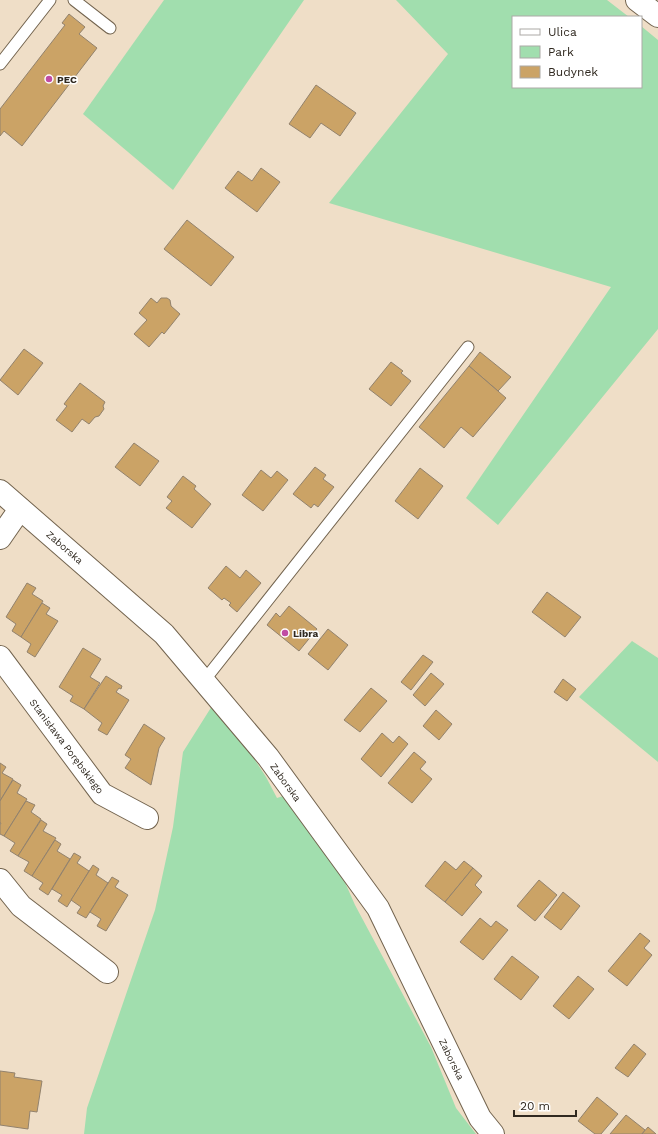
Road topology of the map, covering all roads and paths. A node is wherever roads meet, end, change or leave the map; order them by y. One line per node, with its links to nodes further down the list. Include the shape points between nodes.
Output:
1 (50, 0): 6 (lane)
2 (74, 0): 5 (lane)
3 (637, 0): 4 (street)
4 (658, 16)
5 (110, 28)
6 (0, 64)
7 (468, 347): 12 (lane)
8 (0, 491): 9 (street, Zaborska)
9 (20, 508): 10 (street); 12 (street, Zaborska, via 164,634)
10 (0, 538)
11 (0, 657): 13 (street, Stanisława Porębskiego, via 102,794)
12 (203, 682): 16 (street, Zaborska, via 268,757 378,908 480,1118)
13 (147, 818)
14 (0, 880): 15 (street, via 21,906)
15 (107, 972)
16 (493, 1134)

